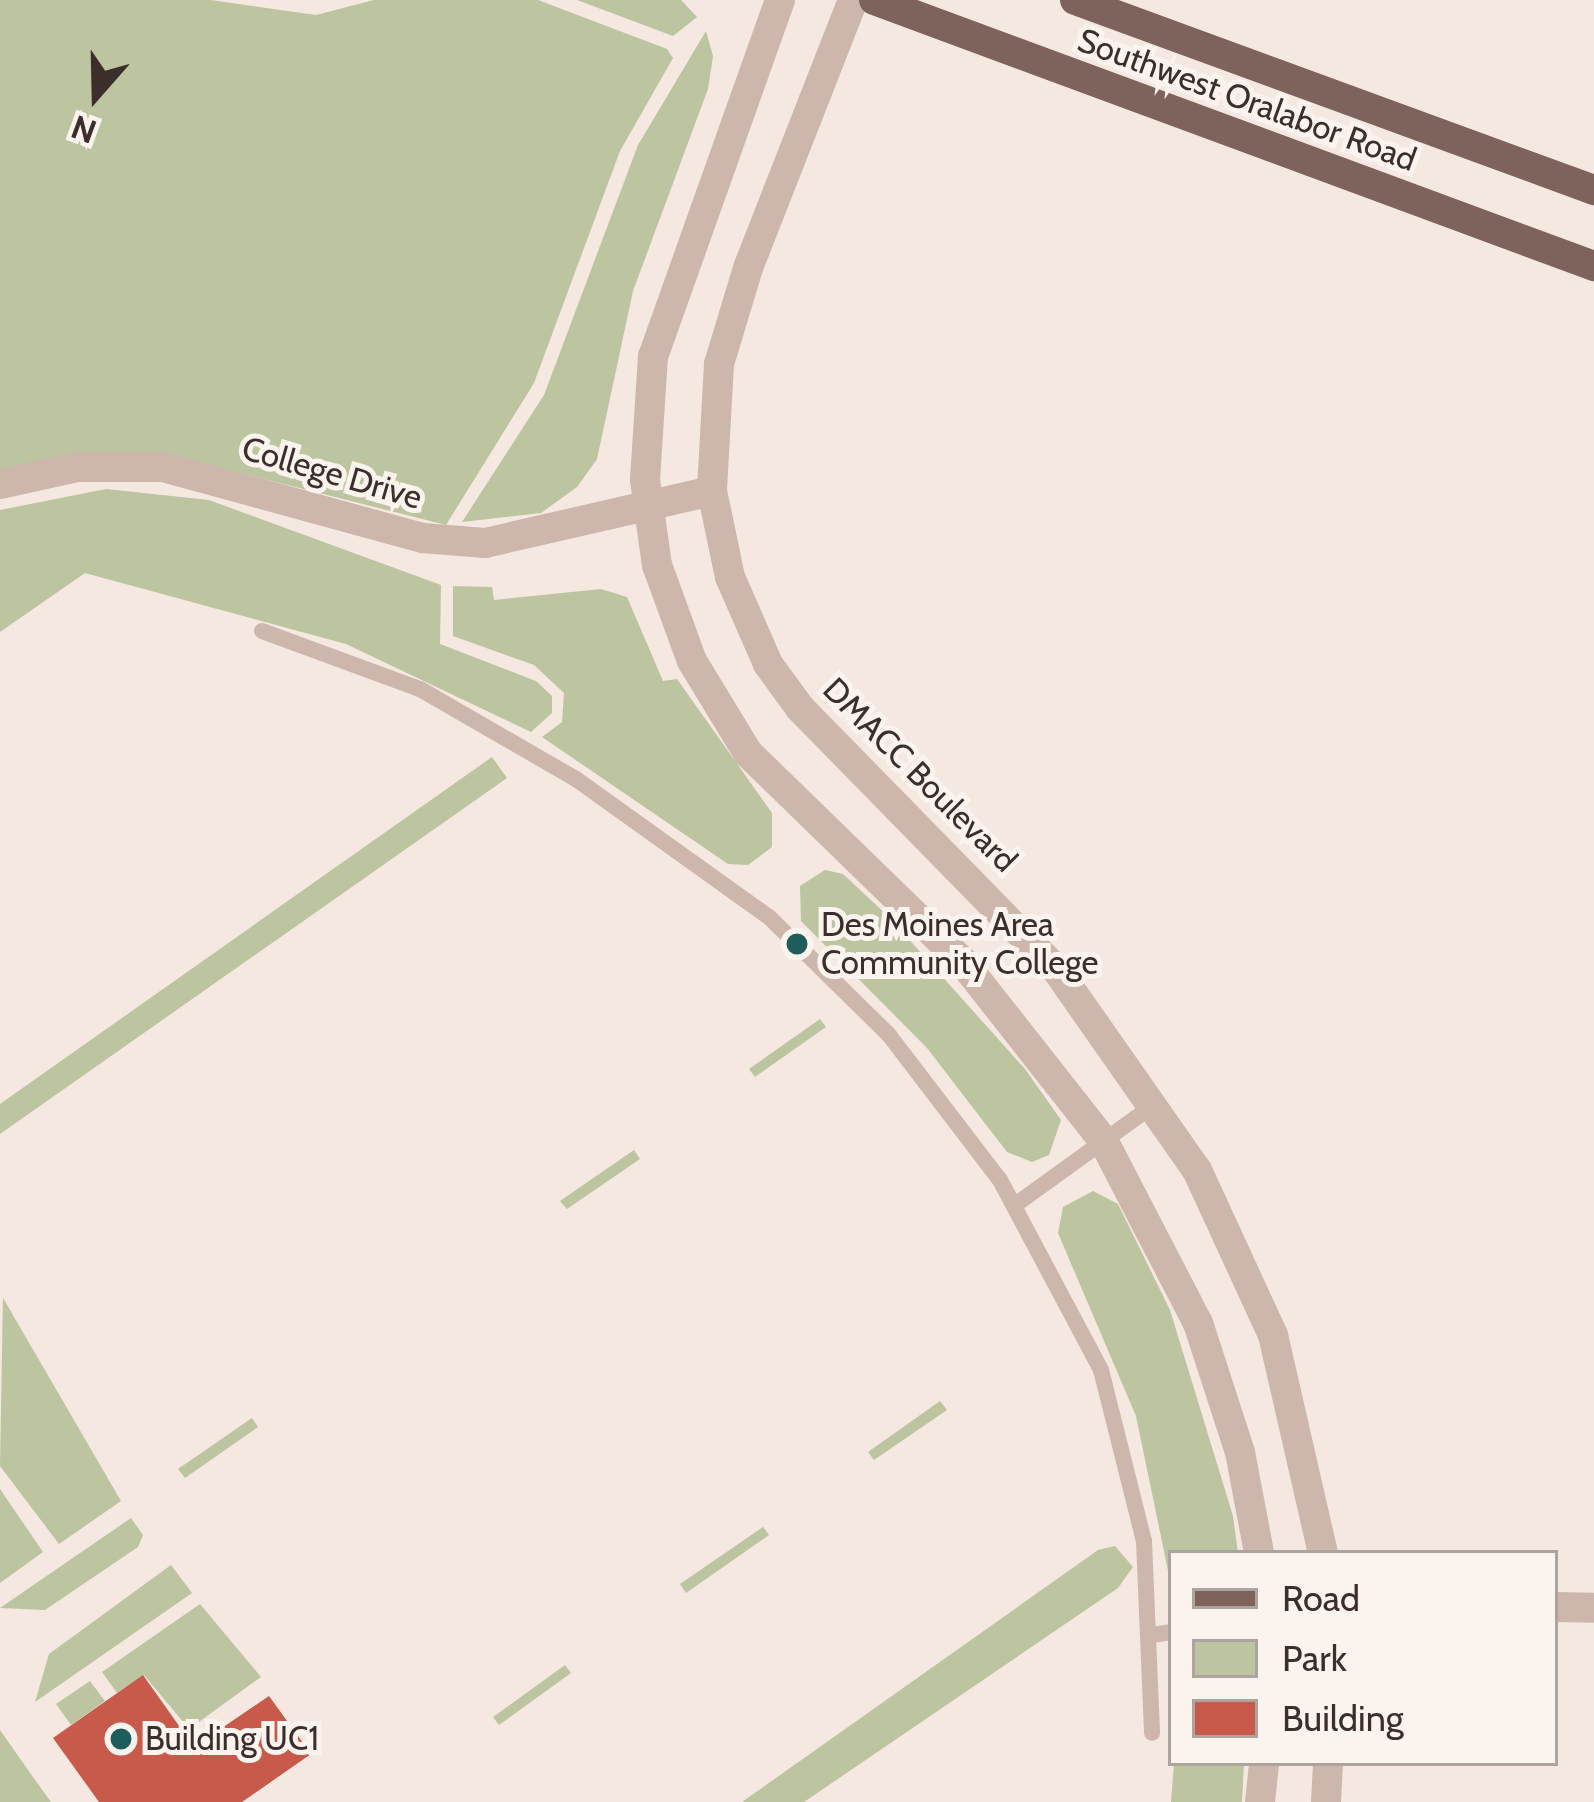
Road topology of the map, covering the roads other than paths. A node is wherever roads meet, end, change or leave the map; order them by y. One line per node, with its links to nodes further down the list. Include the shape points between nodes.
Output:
1 (780, 0): 9 (street, via 660,329 645,411)
2 (853, 0): 8 (street, DMACC Boulevard, via 731,317 711,420)
3 (874, 0): 6 (main road, Southwest Oralabor Road)
4 (1075, 0): 5 (main road, Southwest Oralabor Road)
5 (1594, 190)
6 (1594, 266)
7 (0, 484): 9 (street, College Drive, via 78,467 163,467 423,538 485,543)
8 (712, 491): 9 (street, College Drive); 11 (street, DMACC Boulevard, via 730,578 789,694 831,745 1014,921)
9 (647, 506): 12 (street, via 657,565 692,661 748,753 962,962)
10 (262, 631): 13 (lane, via 373,668 523,746 769,917 889,1035)
11 (1155, 1104): 12 (lane); 15 (street, DMACC Boulevard, via 1240,1253 1273,1335)
12 (1103, 1140): 13 (lane); 14 (street, via 1204,1339 1240,1452)
13 (1015, 1205): 18 (lane, via 1118,1417)
14 (1257, 1550)
15 (1322, 1550)
16 (1558, 1606): 17 (street)
17 (1594, 1608)
18 (1162, 1634): 19 (lane)
19 (1152, 1733)
20 (1264, 1766): 22 (street)
21 (1328, 1766): 23 (street)
22 (1260, 1802)
23 (1326, 1802)

